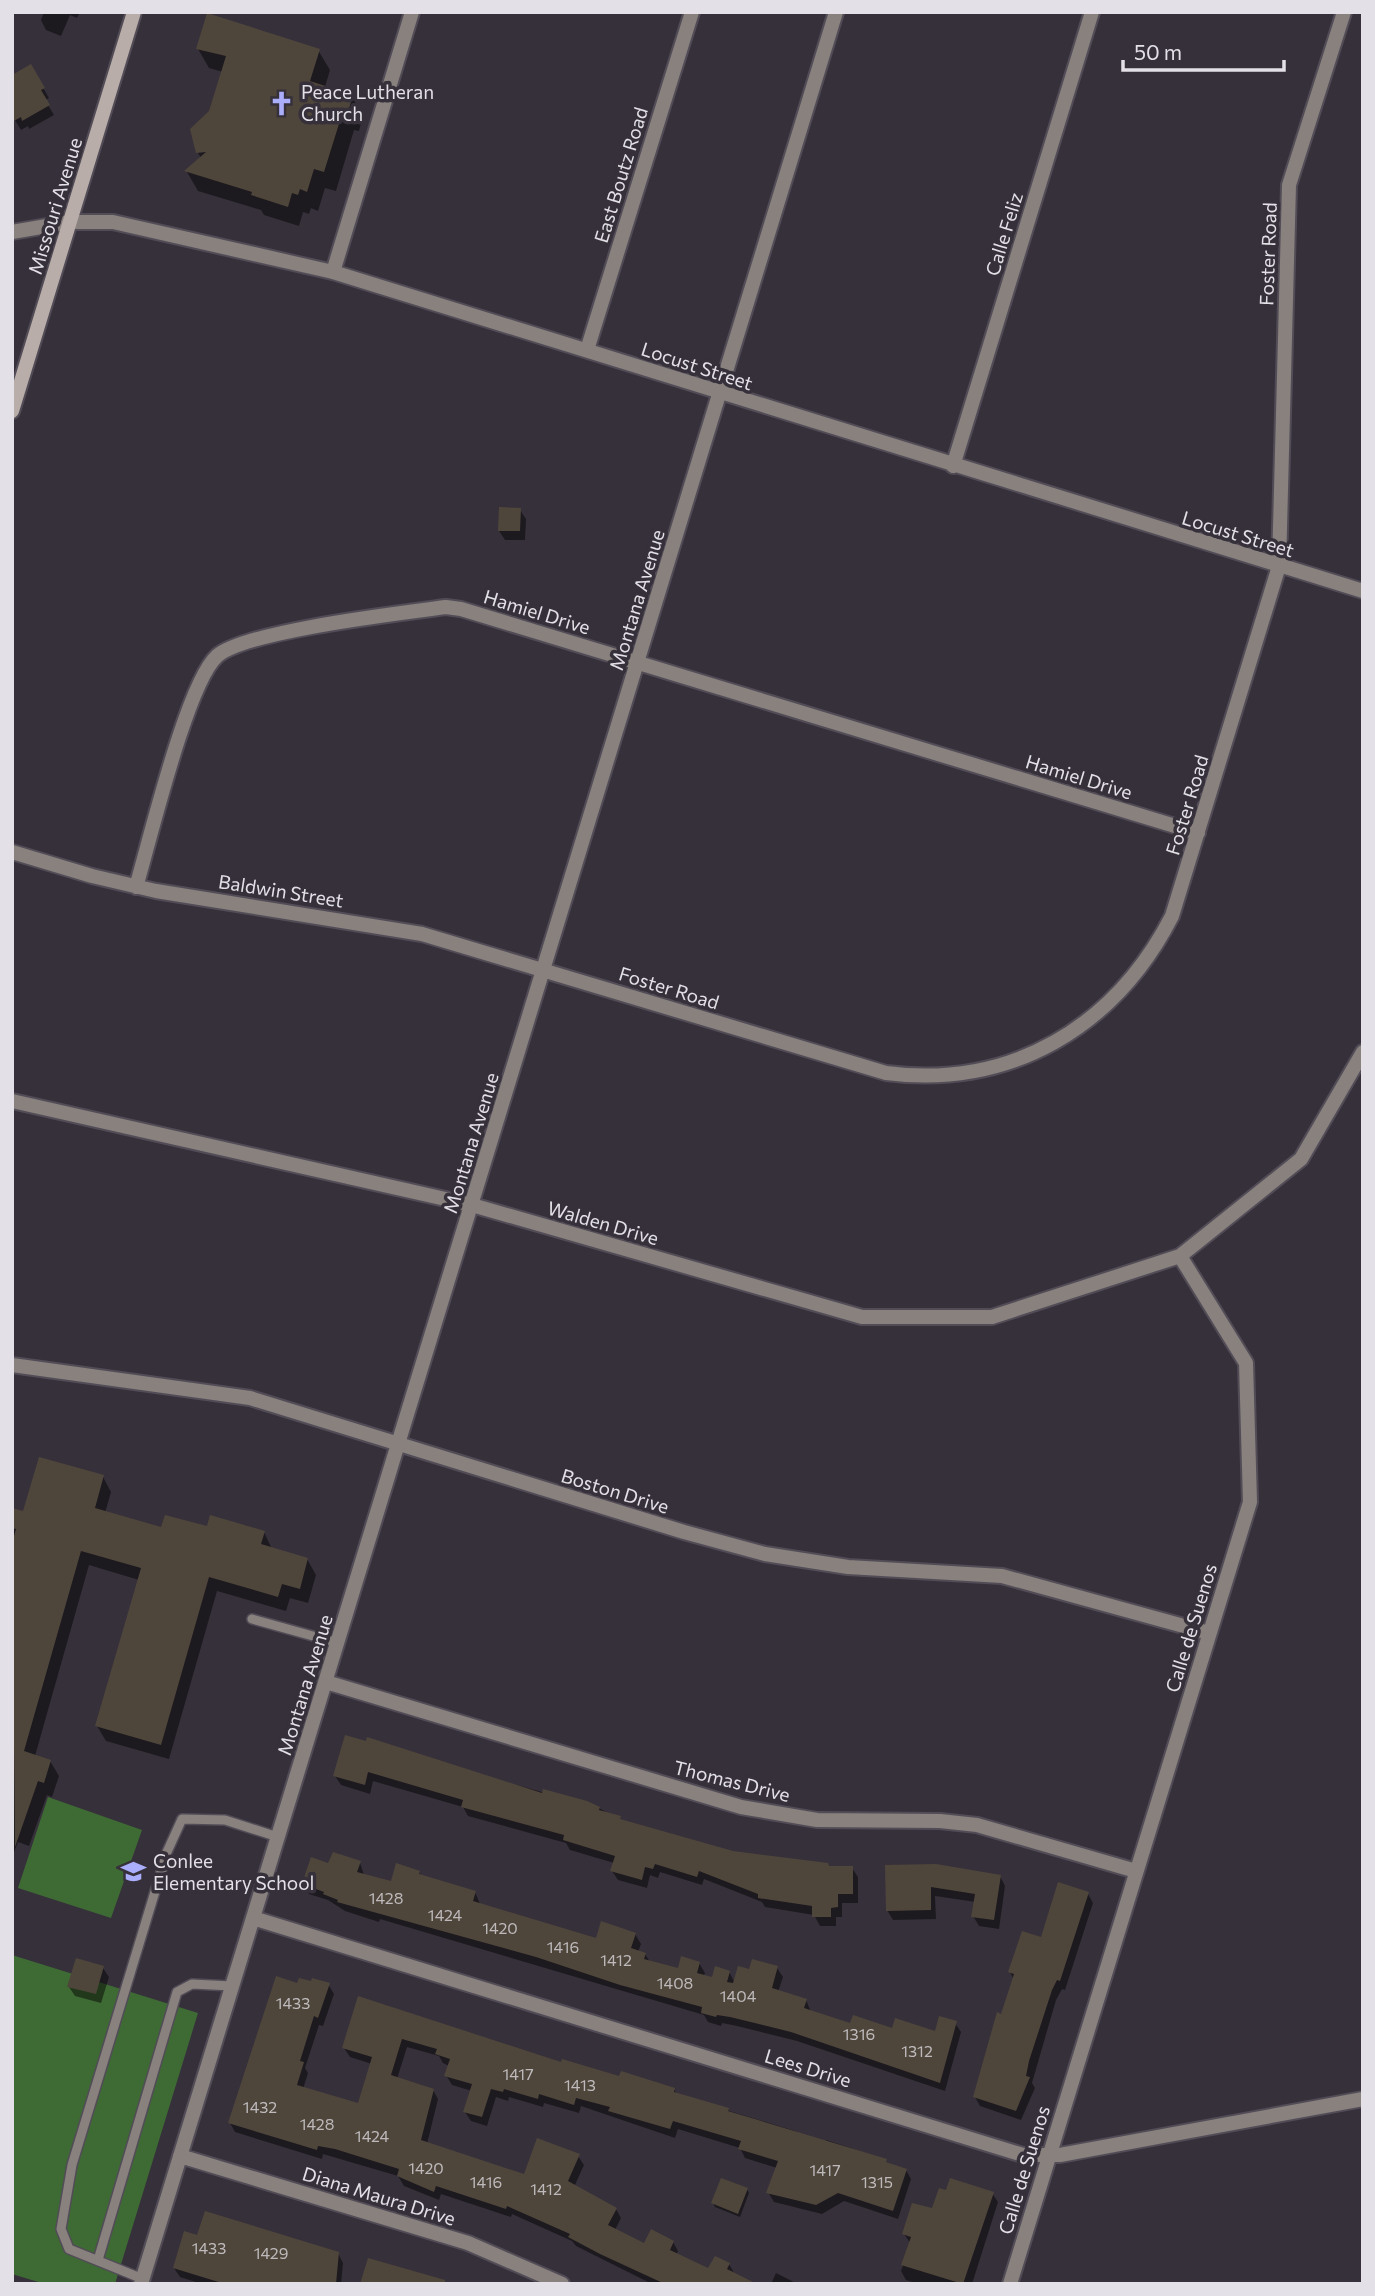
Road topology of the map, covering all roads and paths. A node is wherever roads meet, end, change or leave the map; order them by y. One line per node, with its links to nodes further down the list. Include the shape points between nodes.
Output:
1 (134, 12): 7 (main road, Missouri Avenue)
2 (412, 12): 9 (street)
3 (692, 12): 10 (street, East Boutz Road)
4 (836, 12): 11 (street, Montana Avenue)
5 (1092, 12): 13 (street, Calle Feliz)
6 (1344, 12): 14 (street, Foster Road, via 1289,185)
7 (70, 222): 8 (street, Locust Street); 9 (street, Locust Street, via 113,222); 12 (main road, Missouri Avenue)
8 (12, 232)
9 (333, 272): 10 (street, Locust Street)
10 (587, 350): 11 (street, Locust Street)
11 (721, 394): 13 (street, Locust Street); 16 (street, Montana Avenue)
12 (12, 411)
13 (953, 466): 14 (street, Locust Street)
14 (1279, 566): 15 (street, Locust Street); 17 (street, Foster Road)
15 (1363, 591)
16 (638, 663): 17 (street, Hamiel Drive); 19 (street, Hamiel Drive, via 446,607 241,642 218,655 201,676); 20 (street, Montana Avenue)
17 (1199, 833): 20 (street, Foster Road, via 1172,916 1126,985 1095,1016 1060,1040 1024,1058 979,1070 918,1076 870,1070)
18 (12, 852): 19 (street, Baldwin Street)
19 (136, 887): 20 (street, Baldwin Street, via 402,930)
20 (544, 970): 23 (street, Montana Avenue)
21 (1363, 1052): 24 (street, via 1301,1159)
22 (12, 1101): 23 (street, Walden Drive)
23 (472, 1205): 24 (street, Walden Drive, via 862,1317 992,1317); 26 (street, Montana Avenue)
24 (1180, 1255): 28 (street, Calle de Suenos, via 1246,1363 1250,1502)
25 (12, 1365): 26 (street, Boston Drive, via 250,1398)
26 (398, 1443): 28 (street, Boston Drive, via 765,1554 848,1567 1002,1576); 29 (street, Montana Avenue)
27 (252, 1619): 29 (lane)
28 (1209, 1633): 32 (street, Calle de Suenos)
29 (338, 1643): 30 (street, Montana Avenue)
30 (326, 1682): 31 (street, Montana Avenue); 32 (street, Thomas Drive, via 741,1807 817,1820 977,1825)
31 (278, 1837): 33 (street, Montana Avenue); 38 (lane, via 225,1820 182,1819 167,1852 72,2165 61,2230 69,2249)
32 (1136, 1871): 37 (street, Calle de Suenos)
33 (253, 1918): 34 (street, Montana Avenue); 37 (street, Lees Drive, via 1023,2155)
34 (232, 1986): 36 (street, Montana Avenue); 38 (lane, via 192,1984 177,1993)
35 (1363, 2099): 37 (street, Lees Drive)
36 (180, 2156): 39 (street, Montana Avenue); 40 (street, Diana Maura Drive, via 468,2243)
37 (1049, 2157): 41 (street, Calle de Suenos)
38 (98, 2260): 39 (lane)
39 (142, 2281)
40 (562, 2284)
41 (1010, 2284)

